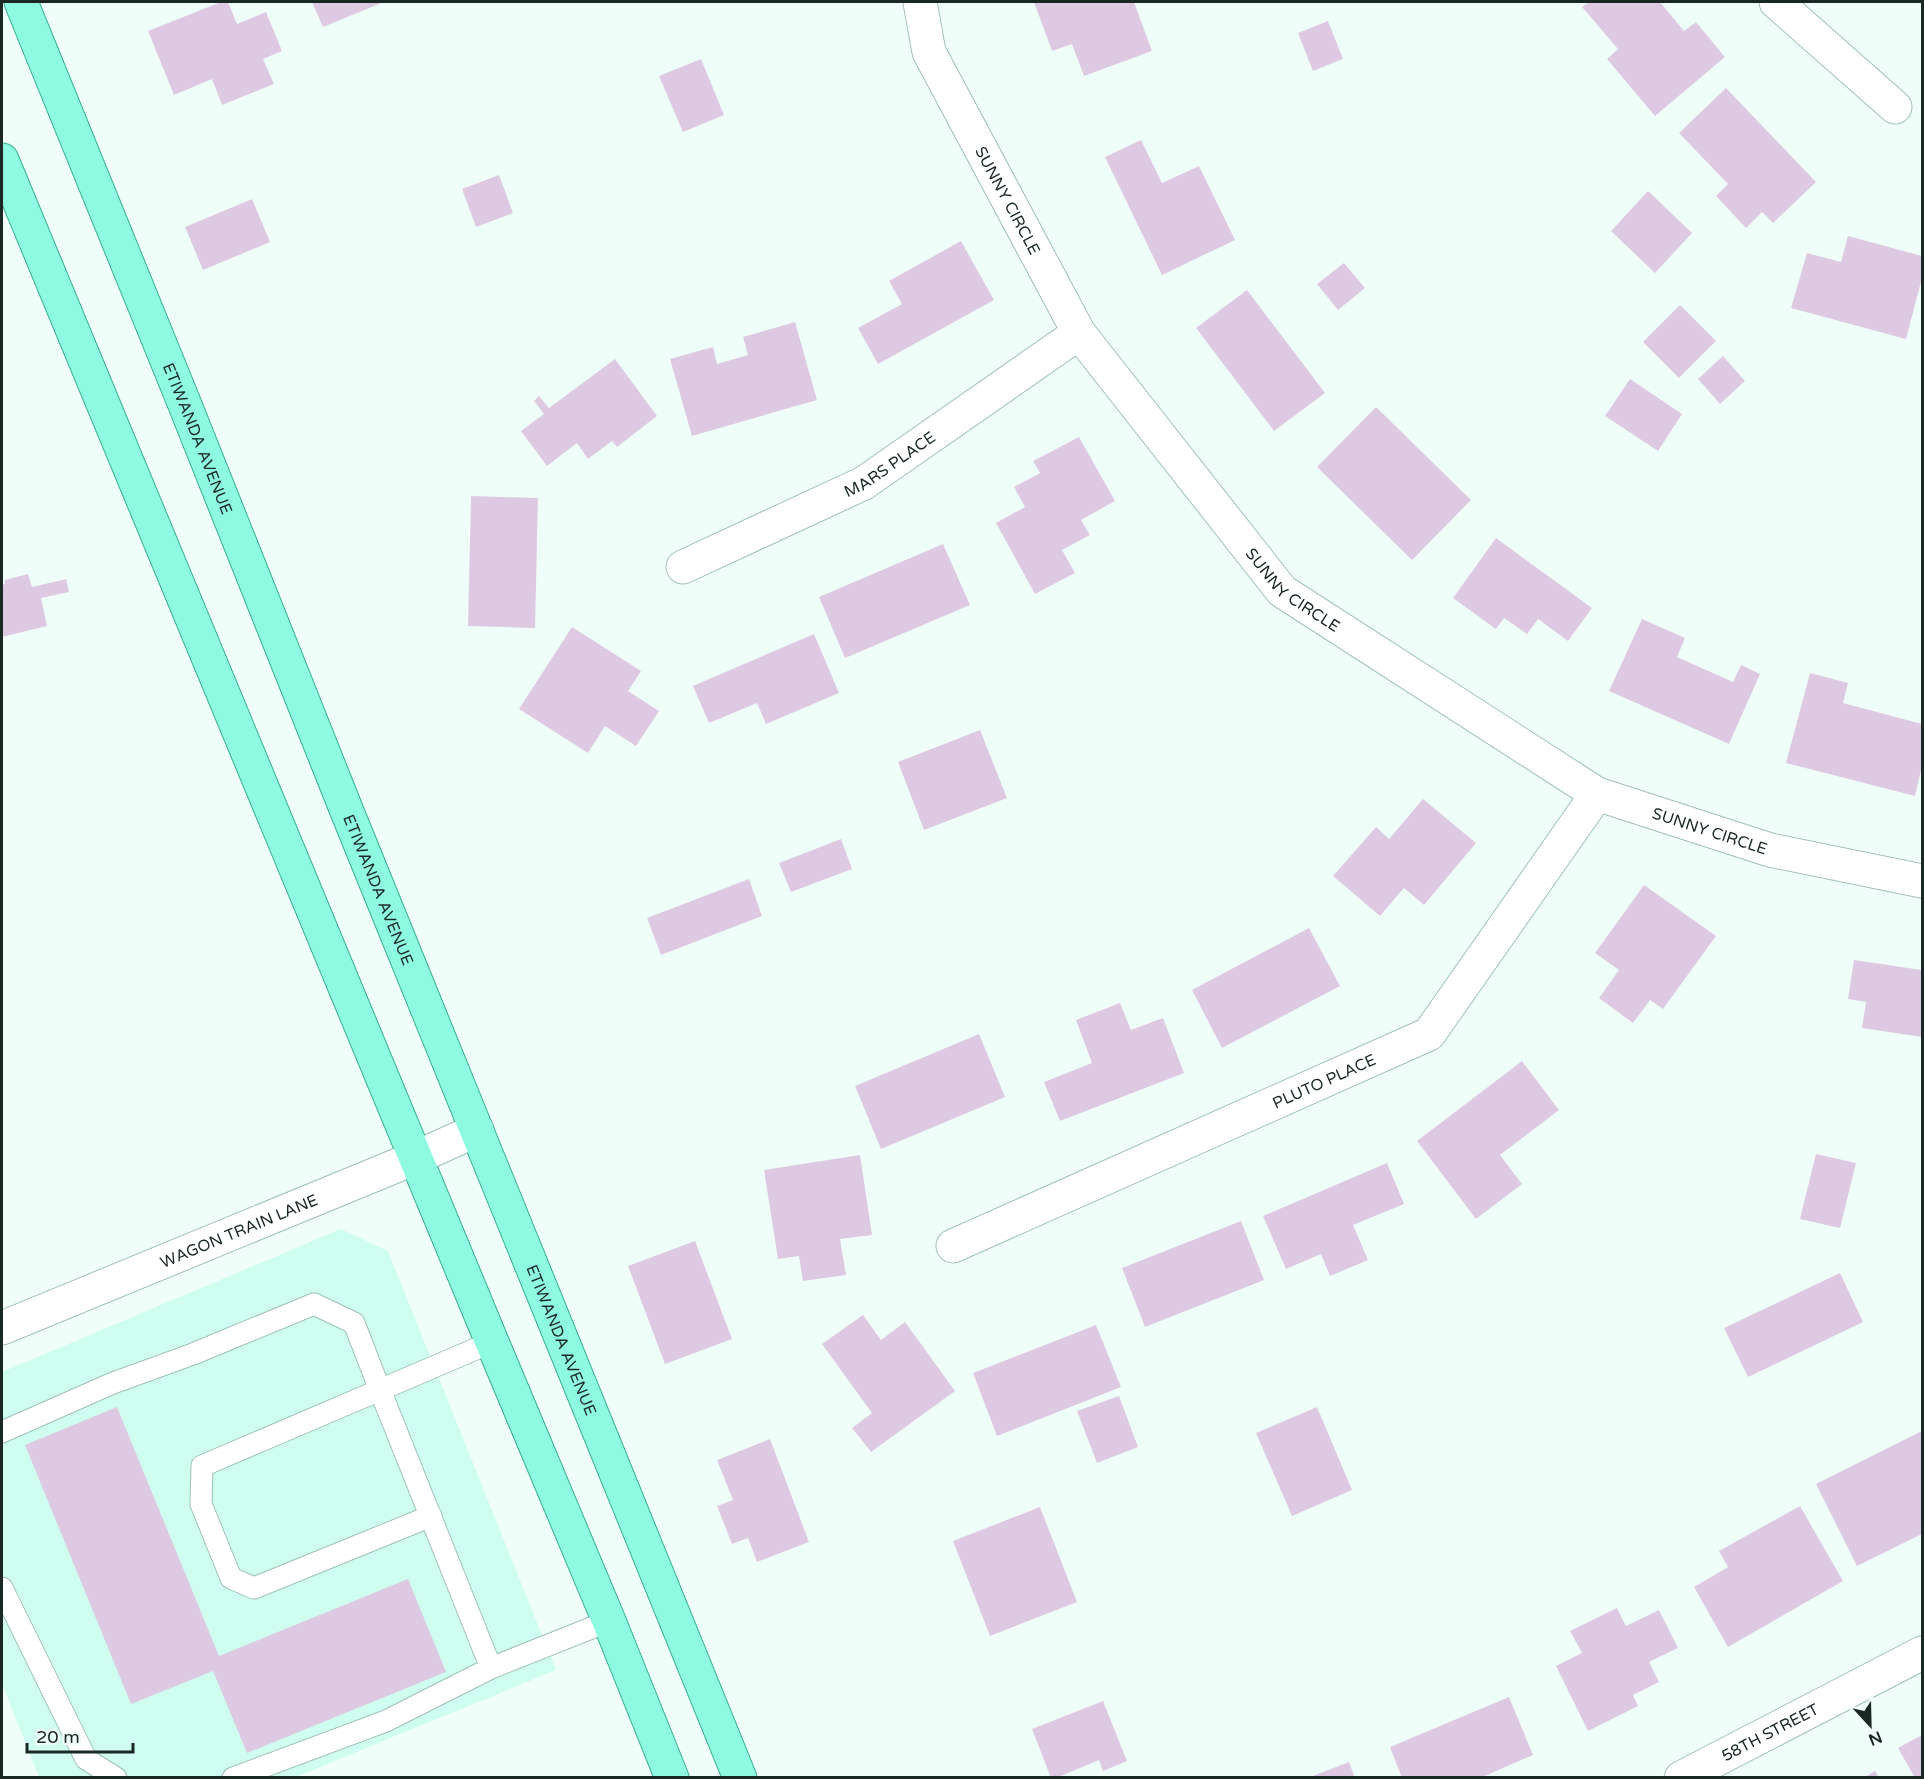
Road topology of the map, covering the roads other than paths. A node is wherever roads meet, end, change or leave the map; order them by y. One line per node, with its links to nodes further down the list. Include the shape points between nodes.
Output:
1 (12, 2): 5 (street)
2 (21, 2): 12 (main road, ETIWANDA AVENUE)
3 (920, 2): 8 (street, SUNNY CIRCLE, via 929,52)
4 (1776, 2): 6 (street)
5 (2, 6)
6 (1895, 107)
7 (2, 160): 13 (main road)
8 (1079, 333): 9 (street, MARS PLACE, via 864,483); 10 (street, SUNNY CIRCLE, via 1282,591)
9 (683, 567)
10 (1597, 794): 11 (street, SUNNY CIRCLE, via 1770,850); 14 (street, PLUTO PLACE, via 1429,1034)
11 (1923, 881)
12 (477, 1130): 13 (street, WAGON TRAIN LANE); 27 (main road, ETIWANDA AVENUE)
13 (415, 1158): 15 (street, WAGON TRAIN LANE); 16 (main road)
14 (953, 1246)
15 (2, 1328)
16 (492, 1342): 17 (lane); 21 (main road)
17 (380, 1390): 18 (lane, via 354,1323 314,1304 113,1383); 19 (lane); 19 (lane, via 202,1466 201,1503 205,1514 231,1578 254,1588)
18 (2, 1432)
19 (430, 1516): 23 (lane)
20 (2, 1588): 24 (lane, via 86,1759)
21 (609, 1621): 23 (lane); 26 (main road)
22 (1923, 1653): 28 (street, 58TH STREET)
23 (491, 1668): 25 (lane, via 386,1721)
24 (116, 1778)
25 (233, 1778)
26 (672, 1778)
27 (740, 1778)
28 (1681, 1778)

